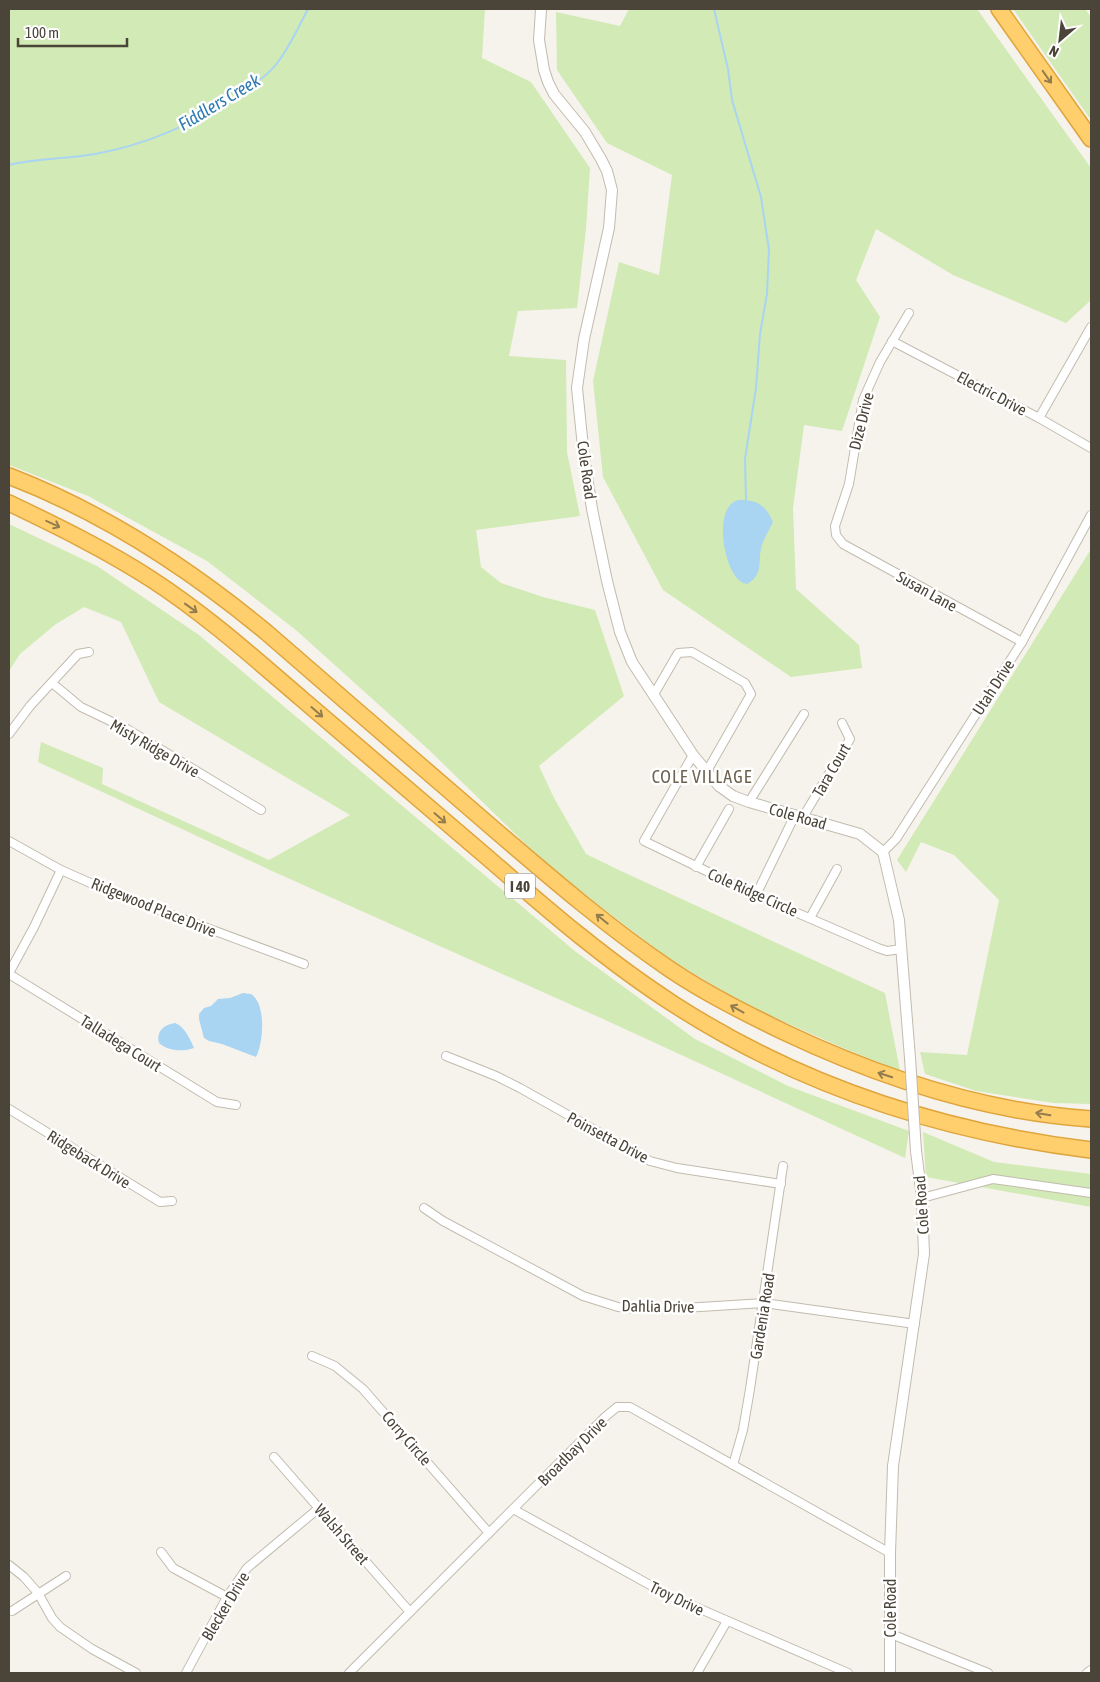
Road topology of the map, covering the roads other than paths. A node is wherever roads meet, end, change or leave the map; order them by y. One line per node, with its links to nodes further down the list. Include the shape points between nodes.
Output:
1 (541, 9): 16 (street, Cole Road, via 539,40 548,82 586,132 607,171 612,190 607,237 579,372 578,408 592,509 620,632 632,662)
2 (999, 9): 3 (highway, one-way to 3)
3 (1091, 139)
4 (909, 314): 6 (street, Dize Drive)
5 (1091, 327): 7 (street)
6 (892, 341): 7 (street, Electric Drive); 12 (street, Dize Drive, via 863,400 849,484 835,526)
7 (1039, 418): 8 (street, Electric Drive)
8 (1091, 448)
9 (9, 476): 40 (highway, I 40, one-way to 9, via 999,1107 878,1072 811,1045 741,1011 673,971 608,925 547,875 264,631 208,588 150,548 87,512)
10 (9, 503): 42 (highway, I 40, one-way to 42, via 78,536 151,579 218,627 542,905 608,958 676,1005 746,1046 820,1081 899,1110 979,1132)
11 (1091, 515): 13 (street, Utah Drive)
12 (836, 535): 13 (street, Susan Lane, via 843,544)
13 (1022, 642): 27 (street, Utah Drive, via 896,839)
14 (89, 652): 15 (street, via 78,654)
15 (52, 682): 19 (street); 24 (street, Misty Ridge Drive, via 81,707 127,729)
16 (655, 693): 20 (street, Cole Road); 21 (street, via 678,653 692,652 745,683 751,694)
17 (804, 714): 22 (street)
18 (842, 723): 25 (street, Tara Court, via 850,739)
19 (9, 734)
20 (693, 755): 21 (street, Cole Road); 28 (street, Cole Ridge Circle, via 644,841)
21 (707, 771): 22 (street, Cole Road, via 719,786)
22 (749, 802): 25 (street, Cole Road)
23 (729, 809): 28 (street, Cole Ridge Circle)
24 (261, 810)
25 (797, 817): 27 (street, Cole Road, via 860,834); 31 (street)
26 (9, 841): 30 (street, Ridgewood Place Drive)
27 (883, 852): 33 (street, Cole Road, via 899,920)
28 (696, 866): 31 (street, Cole Ridge Circle)
29 (838, 869): 32 (street)
30 (61, 870): 34 (street, Ridgewood Place Drive, via 144,905); 35 (street)
31 (756, 895): 32 (street, Cole Ridge Circle)
32 (810, 918): 33 (street, Cole Ridge Circle, via 878,948 887,951)
33 (901, 949): 46 (street, Cole Road, bridge)
34 (304, 964)
35 (9, 974): 37 (street, Talladega Court, via 217,1102)
36 (446, 1056): 44 (street, Poinsetta Drive, via 520,1088 650,1160 677,1168)
37 (236, 1105)
38 (9, 1109): 47 (street, Ridgeback Drive, via 160,1202)
39 (1091, 1114): 40 (highway)
40 (1066, 1118): 41 (highway, I 40)
41 (1091, 1120)
42 (1091, 1150)
43 (784, 1166): 44 (street, Gardenia Road)
44 (781, 1184): 49 (street, Gardenia Road)
45 (1091, 1193): 46 (street, via 993,1179)
46 (922, 1198): 50 (street, Cole Road, via 924,1254)
47 (172, 1201)
48 (424, 1208): 49 (street, Dahlia Drive, via 583,1296 618,1307 638,1310)
49 (764, 1303): 50 (street, Dahlia Drive); 53 (street, Gardenia Road, via 744,1422)
50 (914, 1324): 58 (street, Cole Road, via 893,1466)
51 (312, 1356): 56 (street, Corry Circle, via 335,1366 363,1389)
52 (274, 1457): 54 (street, Walsh Street)
53 (732, 1465): 55 (street, Broadbay Drive, via 630,1407 617,1407); 58 (street, Broadbay Drive)
54 (319, 1508): 62 (street, Blecker Drive, via 247,1568); 64 (street, Walsh Street)
55 (513, 1509): 56 (street, Broadbay Drive); 65 (street, Troy Drive, via 668,1595)
56 (489, 1533): 64 (street, Broadbay Drive)
57 (161, 1552): 62 (street, via 173,1568)
58 (890, 1553): 66 (street, Cole Road)
59 (9, 1565): 61 (street)
60 (66, 1576): 61 (street)
61 (38, 1593): 63 (street); 68 (street, via 60,1627)
62 (227, 1597): 69 (street, Blecker Drive)
63 (12, 1610)
64 (410, 1612): 70 (street, Broadbay Drive)
65 (726, 1621): 71 (street); 72 (street, Troy Drive)
66 (891, 1634): 73 (street, Cole Road); 74 (street)
67 (1091, 1670): 75 (street)
68 (136, 1673)
69 (186, 1673)
70 (349, 1673)
71 (696, 1673)
72 (848, 1673)
73 (890, 1673)
74 (988, 1673)
75 (1086, 1673)

